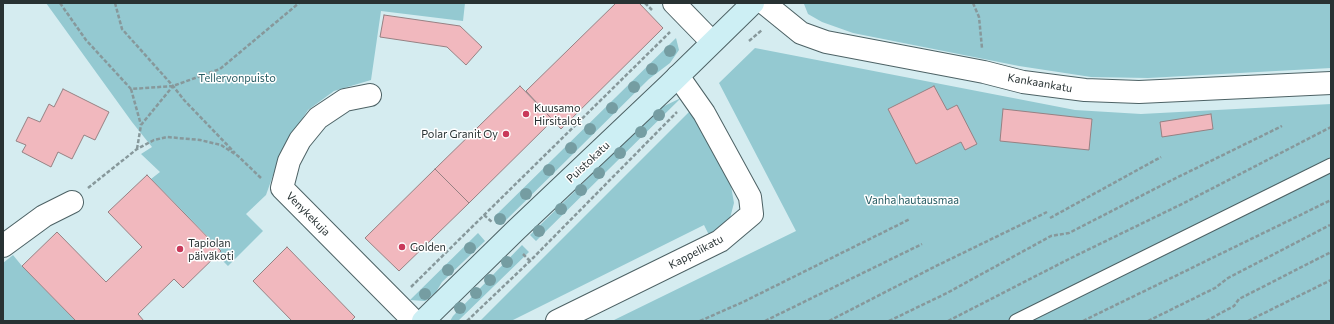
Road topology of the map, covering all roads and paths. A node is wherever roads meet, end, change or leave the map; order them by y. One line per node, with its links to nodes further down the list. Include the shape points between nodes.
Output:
1 (60, 3): 13 (path, via 86,40)
2 (115, 3): 12 (path, via 122,29)
3 (299, 3): 12 (path, via 220,69)
4 (753, 3): 8 (main road, Puistokatu)
5 (764, 3): 9 (street, Kankaankatu, via 801,33 826,42)
6 (974, 3): 9 (path, via 979,17)
7 (681, 10): 8 (street); 34 (path, via 672,30)
8 (712, 42): 10 (main road, Puistokatu)
9 (984, 72): 11 (street, Kankaankatu, via 1023,82 1086,90 1139,92)
10 (678, 76): 15 (street, Kappelikatu); 36 (main road, Puistokatu, via 521,224)
11 (1331, 83)
12 (174, 86): 13 (path); 16 (path); 20 (path, via 184,100)
13 (131, 89): 16 (path)
14 (370, 95): 23 (street, Venykekuja, via 345,100 318,118 300,140 289,161)
15 (692, 97): 37 (path); 38 (street, Kappelikatu, via 704,113 750,197 752,214 720,241)
16 (141, 125): 19 (path)
17 (1282, 126): 42 (path, via 1068,233 1051,236)
18 (1331, 127): 43 (path)
19 (137, 149): 20 (path, via 154,140 167,137 221,145); 25 (path)
20 (238, 156): 23 (path, via 264,181)
21 (1161, 157): 28 (path)
22 (1331, 165): 44 (lane)
23 (282, 188): 34 (street, Venykekuja)
24 (1331, 200): 45 (path)
25 (72, 202): 31 (street, via 44,216)
26 (1047, 212): 41 (path)
27 (910, 218): 39 (path)
28 (1050, 218)
29 (1330, 225): 46 (path, via 1228,278 1215,288)
30 (922, 244): 40 (path)
31 (3, 246)
32 (1331, 252): 47 (path, via 1239,299 1234,306)
33 (1331, 280): 48 (path)
34 (396, 302): 35 (street, Venykekuja)
35 (414, 321)
36 (423, 321)
37 (467, 321)
38 (557, 321)
39 (700, 321)
40 (765, 321)
41 (829, 321)
42 (889, 321)
43 (948, 321)
44 (1016, 321)
45 (1083, 321)
46 (1148, 321)
47 (1206, 321)
48 (1248, 321)

